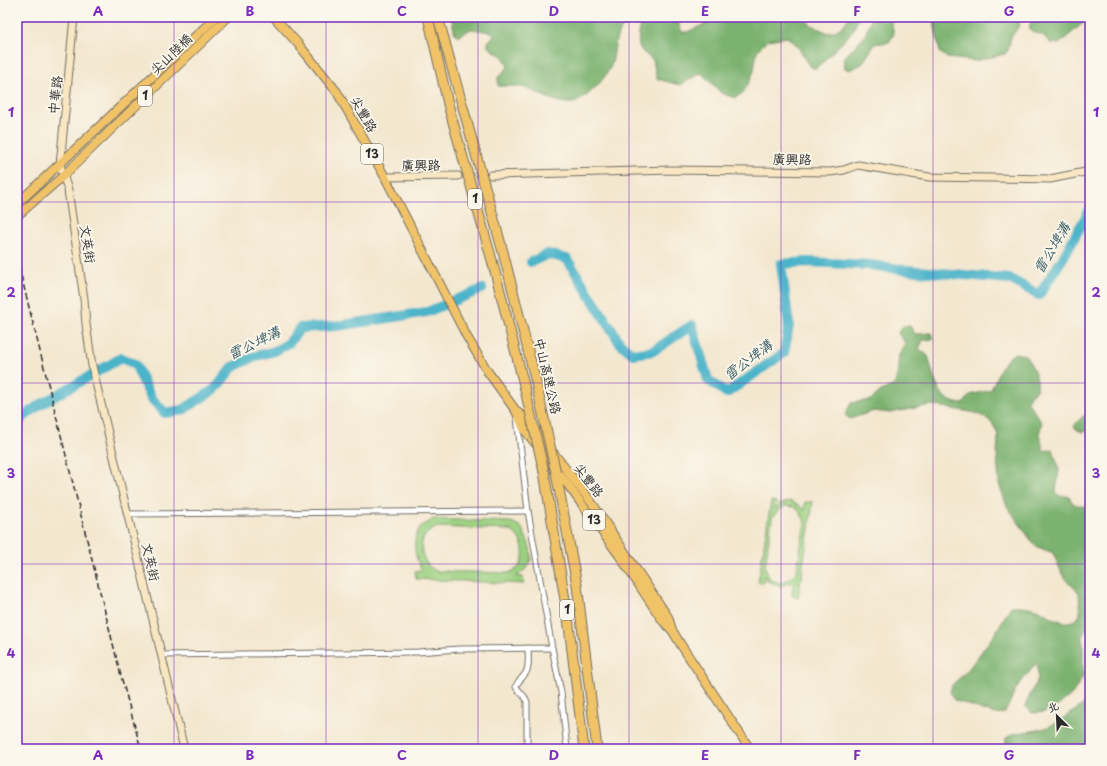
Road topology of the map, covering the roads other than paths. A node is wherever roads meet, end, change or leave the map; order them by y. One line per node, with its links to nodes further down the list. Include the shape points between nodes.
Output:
1 (74, 17): 7 (street, 中華路)
2 (216, 17): 7 (main road, 尖山陸橋 / 1)
3 (228, 17): 10 (main road, 尖山陸橋 / 1)
4 (428, 17): 24 (highway, 中山高速公路 / 1, bridge, via 449,108 493,264 544,472 568,618)
5 (438, 17): 25 (highway, 中山高速公路 / 1, bridge, via 503,252 556,473 577,585)
6 (277, 18): 12 (main road, 尖豐路 / 13, via 337,92)
7 (60, 165): 10 (street, 中華路); 13 (main road, 1)
8 (1090, 171): 9 (street, 廣興路, via 1050,179 929,177 858,165 830,172 672,170)
9 (491, 175)
10 (62, 176): 14 (main road, 1); 17 (street, 文英街, via 68,190 92,366)
11 (458, 176): 12 (street, 廣興路)
12 (385, 177): 15 (main road, 尖豐路 / 13, via 467,337)
13 (18, 203)
14 (19, 214)
15 (516, 411): 16 (street); 26 (main road, 尖豐路 / 13, via 524,429 568,485 663,621 672,630)
16 (528, 511): 17 (street); 19 (street)
17 (128, 514): 20 (street, 文英街)
18 (528, 648): 19 (street); 20 (street); 22 (street, via 528,668 516,683 516,687 526,697 527,702)
19 (552, 648): 23 (street, via 562,692)
20 (161, 655): 21 (street, 文英街)
21 (184, 749)
22 (527, 749)
23 (567, 749)
24 (584, 749)
25 (596, 749)
26 (750, 749)

